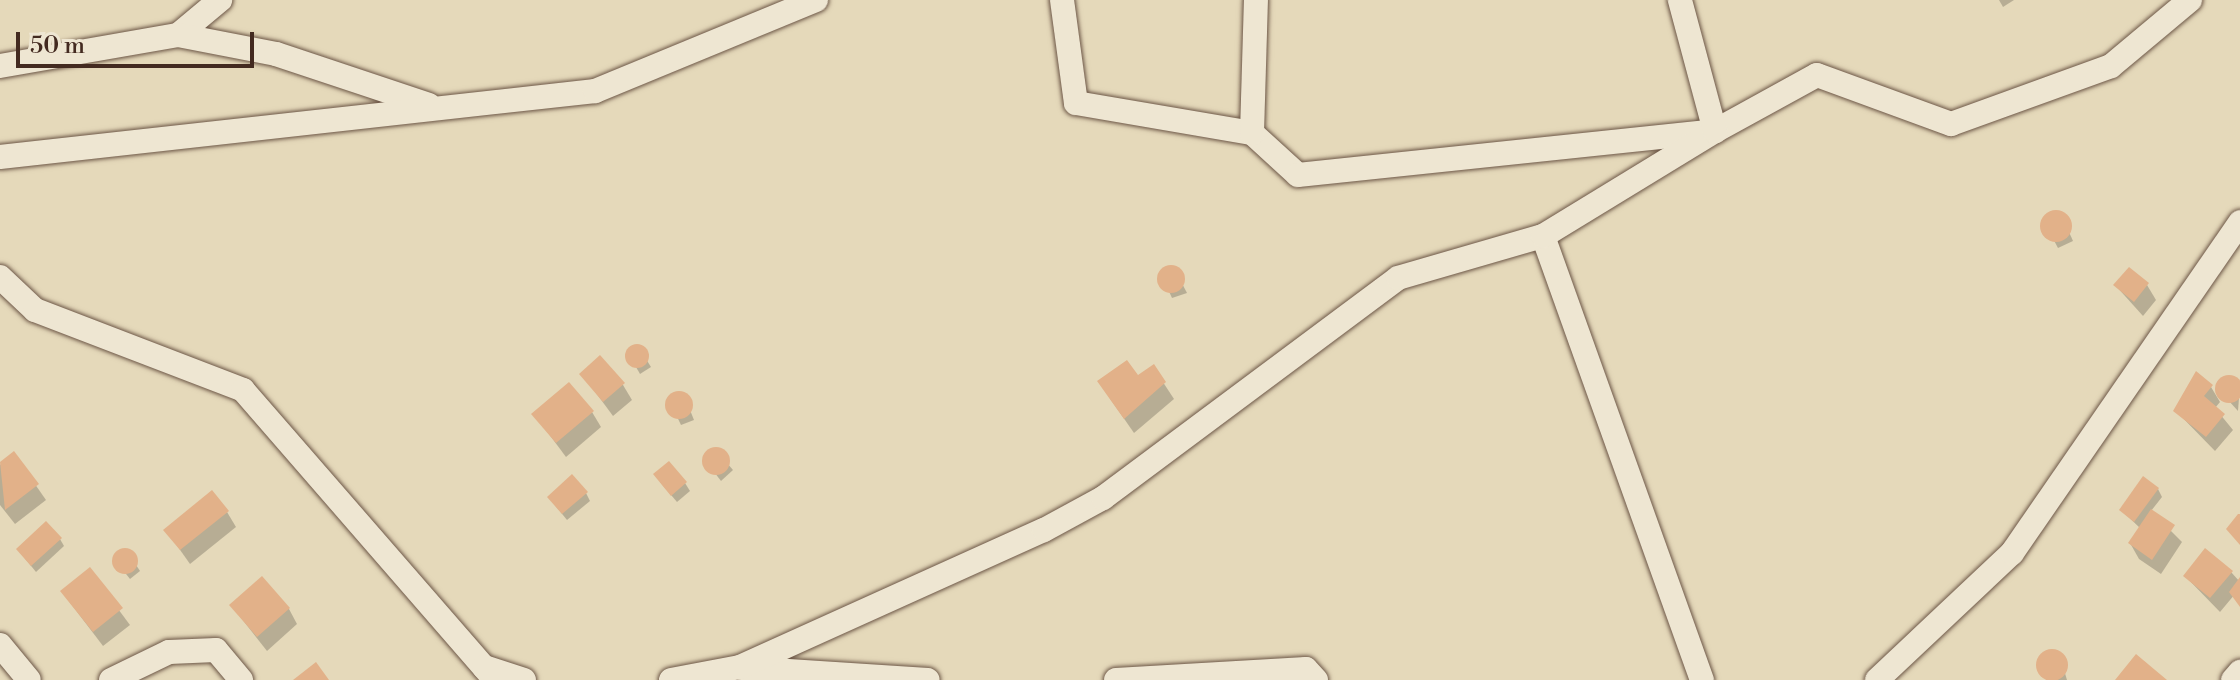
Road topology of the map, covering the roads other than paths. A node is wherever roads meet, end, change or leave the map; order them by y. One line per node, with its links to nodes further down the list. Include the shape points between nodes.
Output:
1 (220, 0): 7 (street)
2 (816, 0): 9 (street, via 595,91)
3 (1062, 0): 11 (street, via 1076,103)
4 (1256, 0): 11 (street)
5 (1680, 0): 10 (street)
6 (2190, 0): 10 (street, via 2111,66 1951,124 1817,75)
7 (178, 35): 8 (street); 9 (street, via 276,54)
8 (0, 66)
9 (439, 108): 12 (street)
10 (1715, 131): 11 (street, via 1298,175); 14 (street)
11 (1252, 133)
12 (0, 157)
13 (2240, 222): 29 (street, via 2012,553)
14 (1543, 236): 19 (street, via 1398,278 1103,498); 28 (street)
15 (0, 277): 18 (street, via 35,310 243,390)
16 (0, 645): 20 (street)
17 (2240, 672): 30 (street)
18 (490, 674): 23 (street)
19 (745, 674): 24 (street); 25 (street)
20 (29, 680)
21 (111, 680): 22 (street, via 169,652 216,650)
22 (241, 680)
23 (524, 680)
24 (671, 680)
25 (928, 680)
26 (1116, 680): 27 (street, via 1306,669)
27 (1316, 680)
28 (1702, 680)
29 (1877, 680)
30 (2233, 680)

